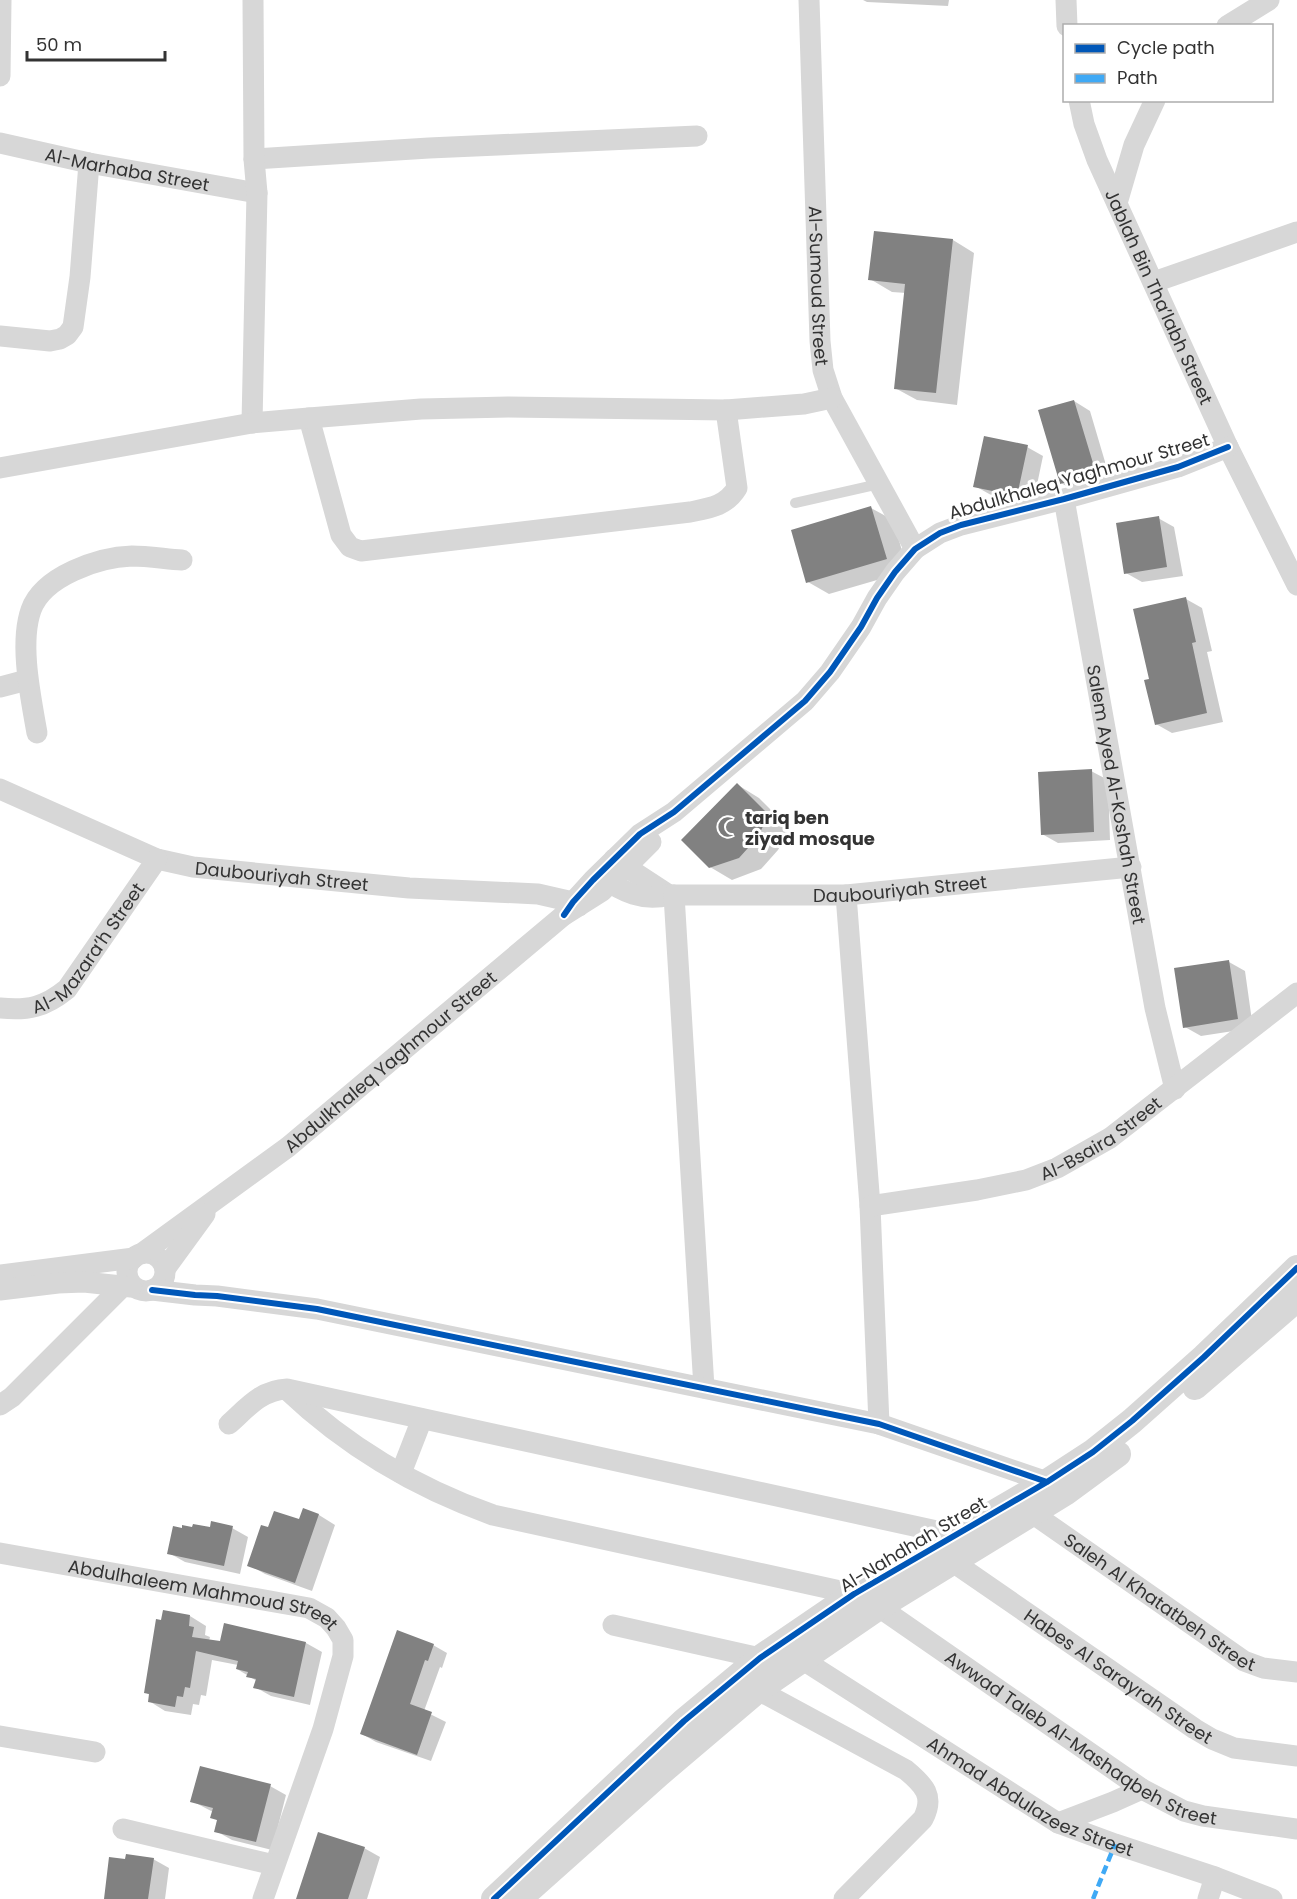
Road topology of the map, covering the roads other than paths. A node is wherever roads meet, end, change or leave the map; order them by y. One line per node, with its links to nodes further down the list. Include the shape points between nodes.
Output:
1 (1, 0): 8 (street)
2 (253, 0): 13 (street)
3 (810, 0): 20 (street, Al-Sumoud Street, via 820,341 823,370)
4 (1066, 0): 6 (street)
5 (1269, 0): 7 (street)
6 (1067, 24)
7 (1230, 24)
8 (0, 76)
9 (1079, 102): 16 (street, Jablah Bin Tha’labh Street, via 1097,160)
10 (1154, 102): 16 (street, via 1134,145)
11 (697, 136): 13 (street)
12 (0, 142): 14 (street, Al-Marhaba Street)
13 (254, 159): 15 (street)
14 (89, 163): 15 (street, Al-Marhaba Street); 19 (street, via 72,327 67,335 50,341)
15 (256, 193): 23 (street)
16 (1117, 203): 18 (street, Jablah Bin Tha’labh Street)
17 (1297, 232): 18 (street)
18 (1154, 282): 24 (street, Jablah Bin Tha’labh Street)
19 (0, 336)
20 (832, 398): 21 (street); 26 (street, Al-Sumoud Street)
21 (726, 410): 22 (street, via 508,407); 22 (street, via 738,483 732,497 724,503 690,512 361,551 350,547 341,535)
22 (309, 418): 23 (street)
23 (252, 423): 25 (street)
24 (1228, 447): 27 (street, Abdulkhaleq Yaghmour Street, via 1178,467); 31 (street, Jablah Bin Tha’labh Street)
25 (0, 468)
26 (879, 484): 28 (lane); 29 (street, Al-Sumoud Street)
27 (1064, 499): 29 (street, Abdulkhaleq Yaghmour Street, via 961,525); 38 (street, Salem Ayed Al-Koshah Street)
28 (795, 503)
29 (915, 549): 37 (street, Abdulkhaleq Yaghmour Street, via 877,598 830,672 805,701 674,812 640,834)
30 (182, 560): 32 (street, via 131,556 109,560 68,573 43,591 31,609)
31 (1297, 585)
32 (27, 680): 33 (street); 34 (street)
33 (0, 687)
34 (37, 733)
35 (0, 789): 36 (street, Daubouriyah Street)
36 (157, 859): 42 (street, Daubouriyah Street, via 241,873 409,888 538,894); 44 (street, Al-Mazara’h Street, via 67,989 40,1006)
37 (620, 863): 39 (street, Abdulkhaleq Yaghmour Street); 40 (street)
38 (1131, 867): 41 (street, Daubouriyah Street); 45 (street, Salem Ayed Al-Koshah Street, via 1155,1008)
39 (604, 879): 40 (street, Daubouriyah Street, via 635,896); 42 (street, Abdulkhaleq Yaghmour Street)
40 (672, 895): 41 (street, Daubouriyah Street); 55 (street)
41 (846, 895): 47 (street)
42 (572, 908): 46 (street, Abdulkhaleq Yaghmour Street, via 288,1147)
43 (1297, 993): 45 (street, Al-Bsaira Street)
44 (0, 1008)
45 (1175, 1089): 47 (street, Al-Bsaira Street, via 1110,1138 1057,1168 1026,1180)
46 (212, 1204): 48 (street, Abdulkhaleq Yaghmour Street); 50 (street, Abdulkhaleq Yaghmour Street)
47 (870, 1206): 60 (street)
48 (137, 1256): 50 (street, via 147,1253 159,1258); 51 (street); 52 (street, via 127,1273)
49 (1297, 1268): 62 (street, Al-Nahdhah Street, via 1132,1421)
50 (165, 1271): 52 (street, via 162,1281); 53 (street)
51 (1, 1278): 52 (street)
52 (136, 1287): 53 (street); 57 (street)
53 (217, 1296): 55 (street, via 317,1310)
54 (1297, 1299): 63 (street, Al-Nahdhah Street, via 1106,1464)
55 (704, 1388): 60 (street)
56 (287, 1389): 58 (street); 59 (street, via 266,1392); 61 (street, via 341,1436)
57 (0, 1405)
58 (422, 1419): 61 (street); 64 (street)
59 (229, 1424)
60 (879, 1424): 62 (street)
61 (401, 1473): 67 (street, via 430,1490 493,1515)
62 (1047, 1482): 64 (street, Al-Nahdhah Street)
63 (1032, 1513): 66 (street, Al-Nahdhah Street); 72 (street, Saleh Al Khatatbeh Street, via 1244,1661)
64 (955, 1535): 67 (street, Al-Nahdhah Street)
65 (0, 1553): 81 (street, Abdulhaleem Mahmoud Street, via 309,1608 336,1628 344,1648 334,1692)
66 (953, 1562): 68 (street, Al-Nahdhah Street); 76 (street, Habes Al Sarayrah Street, via 1212,1739 1234,1748)
67 (854, 1594): 70 (street, Al-Nahdhah Street)
68 (879, 1607): 71 (street, Al-Nahdhah Street); 77 (street, Awwad Taleb Al-Mashaqbeh Street)
69 (613, 1625): 70 (street)
70 (760, 1658): 83 (street, Al-Nahdhah Street, via 684,1721)
71 (803, 1660): 73 (street, Al-Nahdhah Street); 78 (street, Ahmad Abdulazeez Street)
72 (1297, 1672)
73 (758, 1690): 83 (street, Al-Nahdhah Street); 86 (street, via 906,1770 921,1782 927,1794 929,1807 923,1818)
74 (0, 1736): 75 (street)
75 (95, 1752)
76 (1297, 1756)
77 (1142, 1788): 78 (street); 80 (street, Awwad Taleb Al-Mashaqbeh Street, via 1184,1811)
78 (1058, 1823): 82 (street, Ahmad Abdulazeez Street)
79 (123, 1829): 81 (street)
80 (1297, 1829)
81 (274, 1865): 84 (street, Abdulhaleem Mahmoud Street)
82 (1215, 1877): 87 (street); 88 (street, Ahmad Abdulazeez Street)
83 (526, 1891): 85 (street, Al-Nahdhah Street)
84 (263, 1899)
85 (494, 1899)
86 (844, 1899)
87 (1208, 1899)
88 (1272, 1899)

